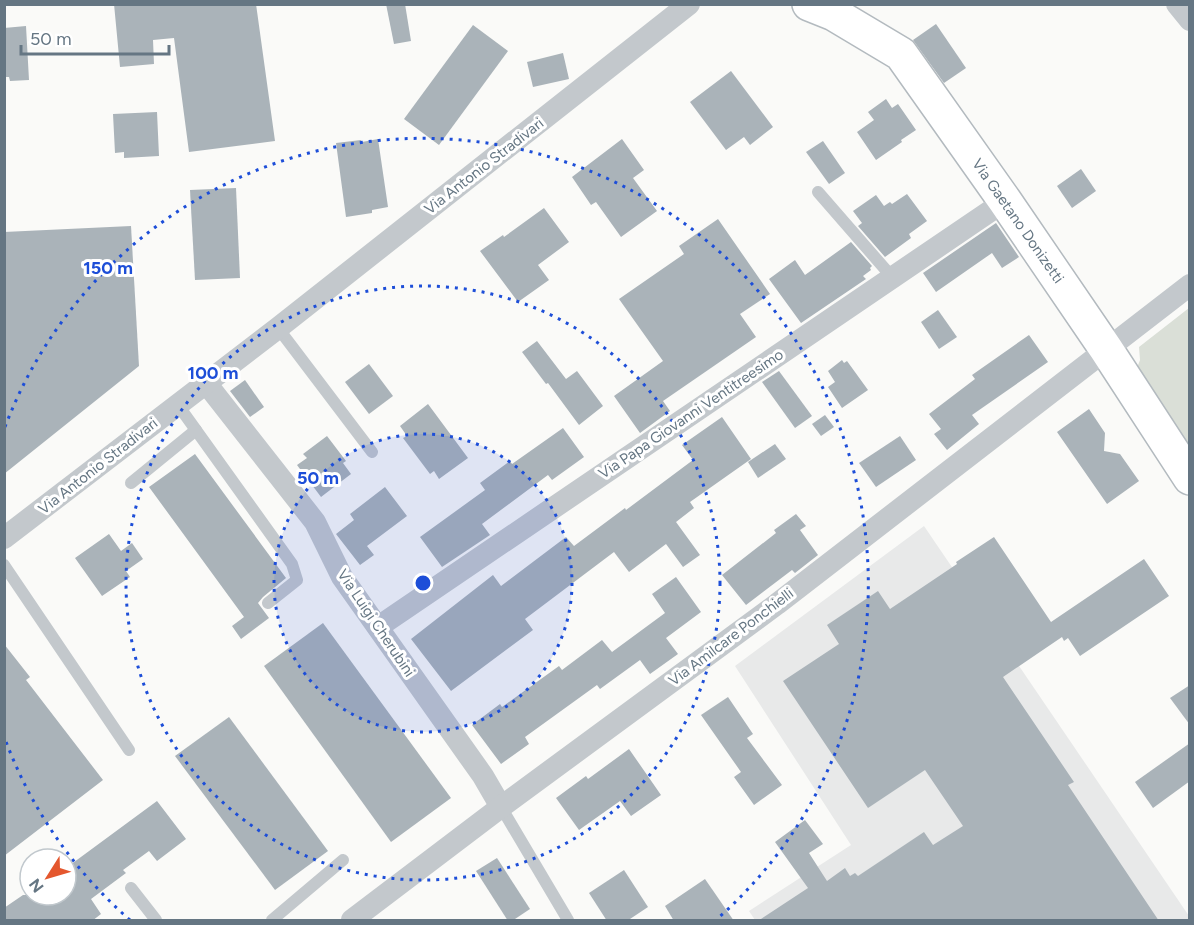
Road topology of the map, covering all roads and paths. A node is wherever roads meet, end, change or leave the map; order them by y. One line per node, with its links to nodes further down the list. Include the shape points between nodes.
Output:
1 (689, 4): 9 (street, Via Antonio Stradivari)
2 (809, 4): 6 (street, Via Gaetano Donizetti, via 834,14 901,54)
3 (1178, 4): 4 (street)
4 (1190, 20)
5 (818, 192): 7 (lane)
6 (1005, 201): 7 (street, Via Papa Giovanni Ventitreesimo); 10 (street, Via Gaetano Donizetti)
7 (892, 277): 20 (street, Via Papa Giovanni Ventitreesimo)
8 (1190, 285): 10 (street, Via Amilcare Ponchielli)
9 (278, 328): 11 (street, Via Antonio Stradivari); 14 (lane)
10 (1106, 349): 15 (street, Via Gaetano Donizetti); 22 (street, Via Amilcare Ponchielli, via 777,604)
11 (206, 383): 12 (street, Via Antonio Stradivari); 20 (street, Via Luigi Cherubini, via 315,522 342,577)
12 (178, 405): 13 (lane); 17 (street, Via Antonio Stradivari)
13 (196, 430): 16 (lane); 19 (lane, via 292,564 297,580)
14 (372, 452)
15 (1190, 478)
16 (131, 483)
17 (4, 538)
18 (4, 565): 21 (lane)
19 (268, 603)
20 (378, 627): 22 (street, Via Luigi Cherubini)
21 (129, 750)
22 (501, 807): 25 (street, Via Amilcare Ponchielli); 28 (lane)
23 (343, 860): 27 (lane)
24 (131, 888): 26 (lane)
25 (353, 920)
26 (156, 921)
27 (272, 921)
28 (568, 921)

